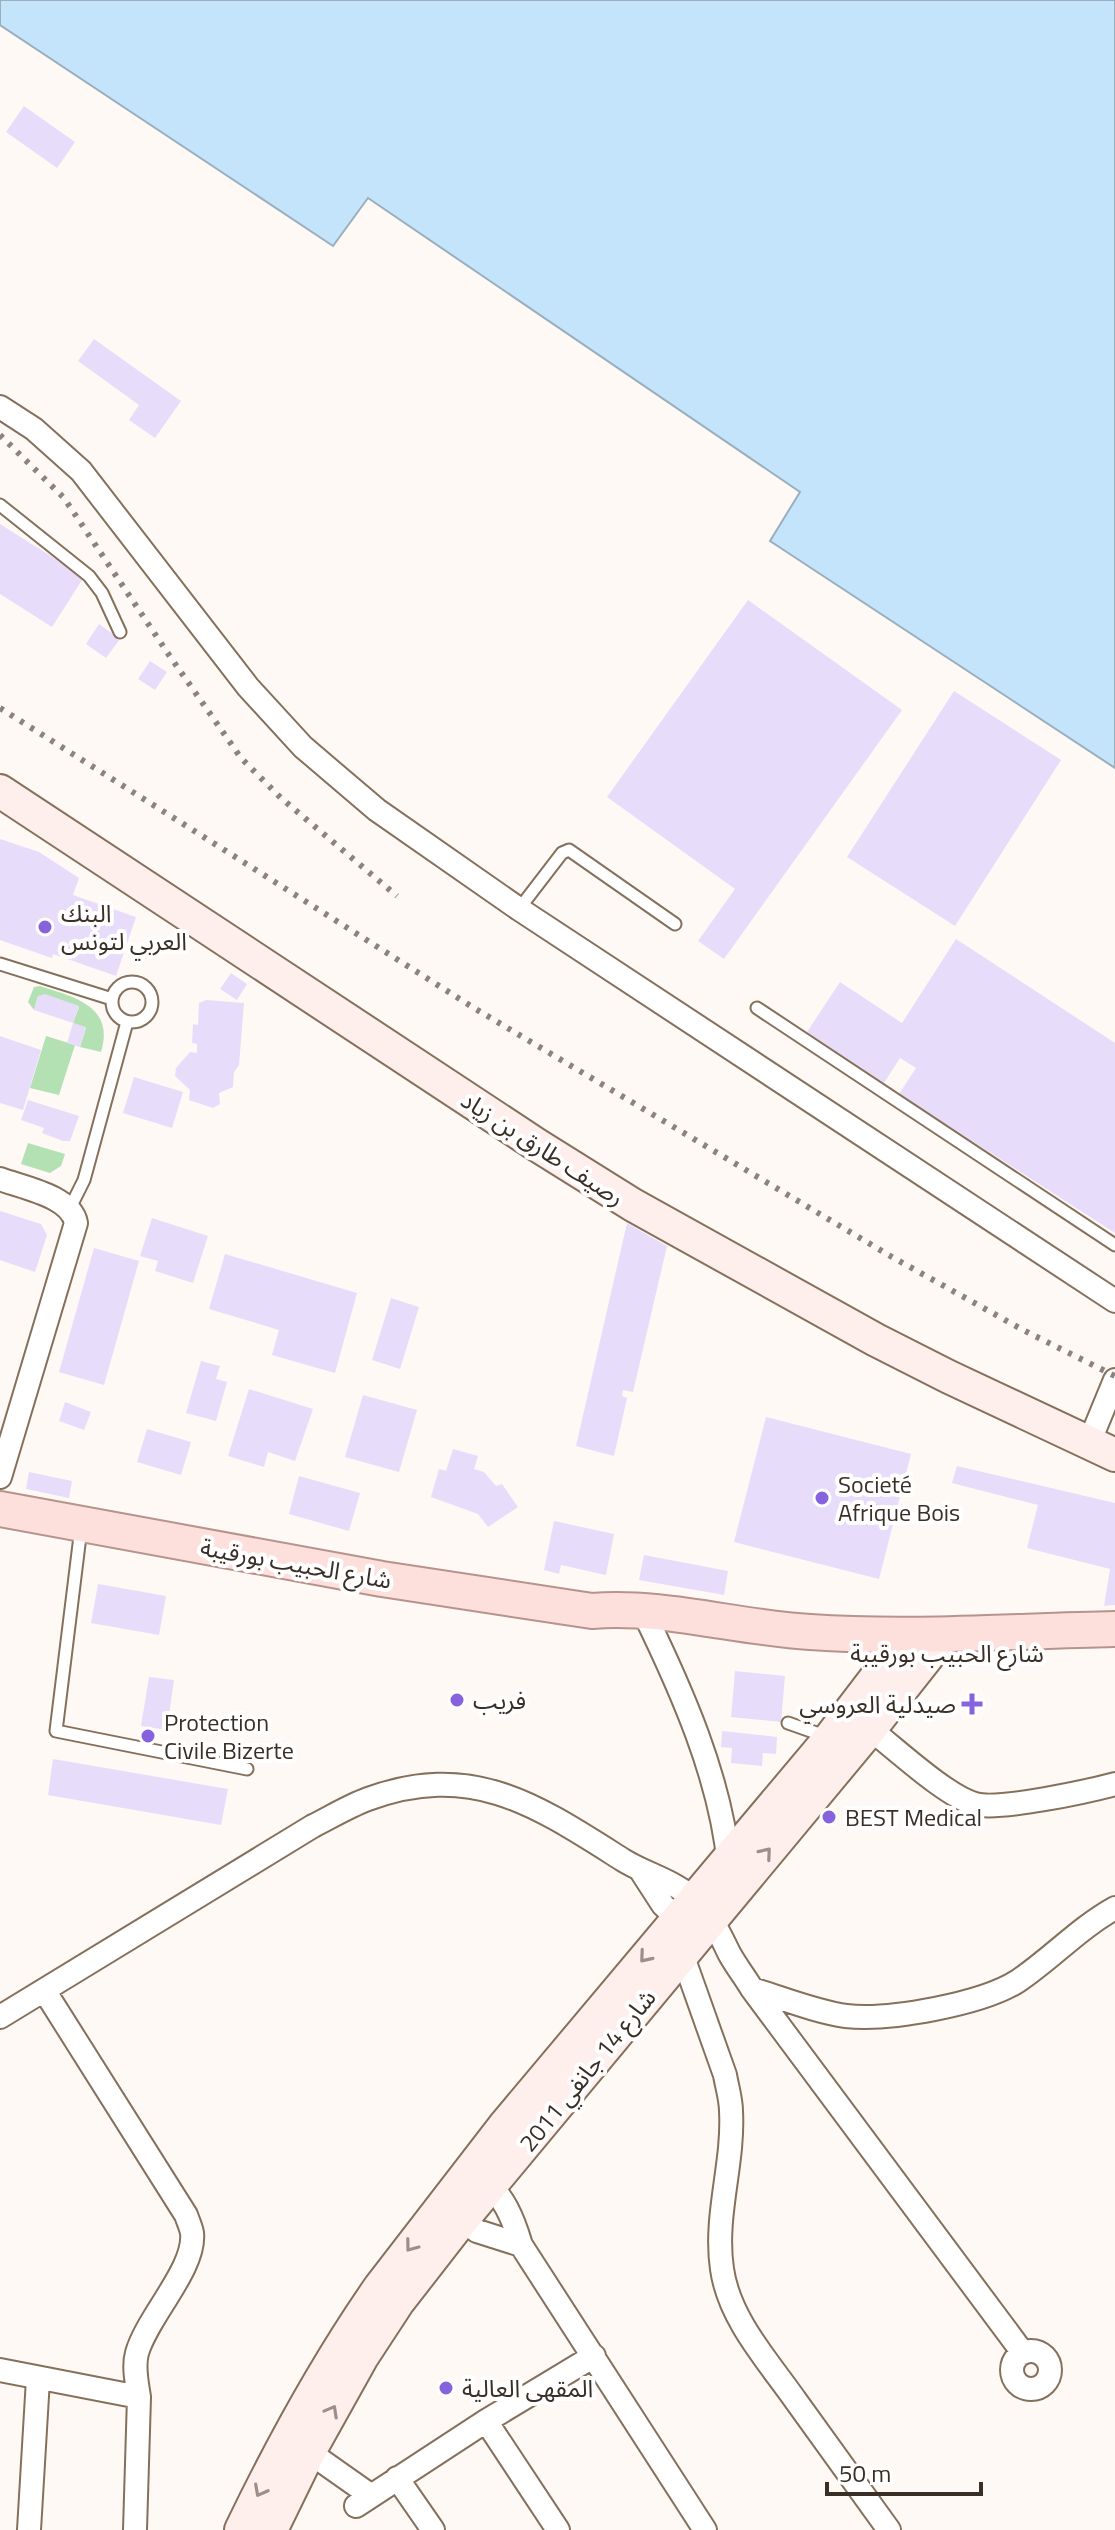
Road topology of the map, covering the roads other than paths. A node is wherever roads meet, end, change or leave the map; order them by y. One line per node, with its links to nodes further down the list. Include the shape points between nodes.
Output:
1 (0, 407): 5 (street, via 81,471 248,687 303,747 377,810)
2 (0, 505): 3 (lane, via 89,576)
3 (120, 632)
4 (0, 791): 16 (main road, رصيف طارق بن زياد, via 633,1205 876,1340)
5 (519, 909): 6 (lane, via 569,850); 14 (street)
6 (675, 924)
7 (0, 964): 8 (lane)
8 (112, 999): 10 (lane, via 115,1014); 10 (lane, via 119,987 132,982 149,991 151,1012 141,1021)
9 (757, 1008): 13 (lane)
10 (127, 1022): 12 (lane, via 84,1180)
11 (0, 1179): 12 (street)
12 (70, 1208): 17 (street, via 75,1231)
13 (1115, 1245)
14 (1114, 1299)
15 (1115, 1380): 16 (street)
16 (1102, 1449)
17 (0, 1477)
18 (0, 1509): 19 (main road, شارع الحبيب بورقيبة)
19 (81, 1526): 20 (main road, شارع الحبيب بورقيبة, via 592,1611 618,1622); 27 (lane, via 56,1731)
20 (648, 1621): 22 (main road, شارع الحبيب بورقيبة, via 749,1647); 29 (street, via 706,1764)
21 (1115, 1629): 22 (main road, شارع الحبيب بورقيبة)
22 (916, 1646): 23 (main road, شارع الحبيب بورقيبة); 25 (main road, شارع 14 جانفي 2011); 26 (main road, شارع 14 جانفي 2011)
23 (1115, 1649)
24 (788, 1723): 26 (lane)
25 (870, 1729): 28 (street, via 953,1793 979,1805); 30 (main road, شارع 14 جانفي 2011, one-way to 25)
26 (830, 1738): 29 (main road, شارع 14 جانفي 2011)
27 (247, 1769)
28 (1115, 1784)
29 (729, 1859): 30 (street); 32 (main road, شارع 14 جانفي 2011)
30 (732, 1893): 32 (main road, شارع 14 جانفي 2011)
31 (1115, 1908): 33 (street, via 1014,1983 950,2005 892,2016 843,2015)
32 (692, 1926): 33 (street, via 730,1955); 34 (street, via 669,1882 641,1871 540,1809 485,1788 427,1785 364,1800 313,1826); 36 (main road, شارع 14 جانفي 2011); 54 (street, via 730,2102 720,2248 730,2299 752,2340)
33 (752, 1989): 39 (street)
34 (44, 1990): 35 (street); 43 (street, via 192,2231 184,2267 138,2352)
35 (0, 2017)
36 (481, 2177): 37 (main road, شارع 14 جانفي 2011); 38 (street, via 504,2202)
37 (452, 2212): 38 (street, via 477,2231); 45 (main road, شارع 14 جانفي 2011, one-way to 37); 49 (main road, شارع 14 جانفي 2011, one-way to 49, via 354,2325)
38 (521, 2245): 40 (street)
39 (1023, 2353)
40 (594, 2356): 44 (street); 53 (street)
41 (0, 2370): 42 (street)
42 (38, 2379): 43 (street); 47 (street)
43 (139, 2397): 48 (street)
44 (486, 2421): 46 (street); 52 (street)
45 (309, 2452): 46 (street, via 363,2500); 50 (main road, شارع 14 جانفي 2011)
46 (397, 2478): 51 (street)
47 (29, 2530)
48 (135, 2530)
49 (241, 2530)
50 (271, 2530)
51 (433, 2530)
52 (558, 2530)
53 (705, 2530)
54 (889, 2530)

